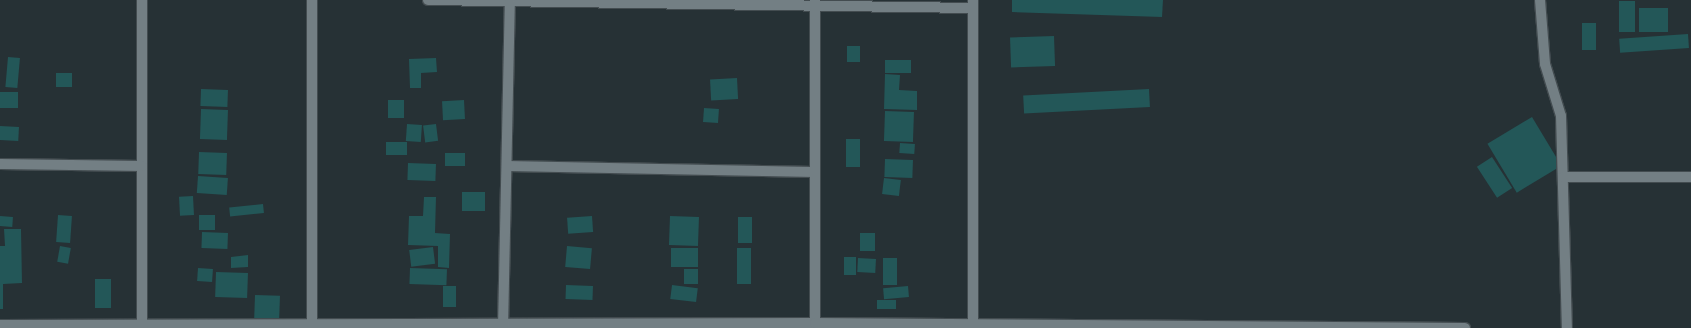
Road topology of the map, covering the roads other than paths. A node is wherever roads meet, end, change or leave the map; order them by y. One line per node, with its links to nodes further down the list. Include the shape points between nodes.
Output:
1 (142, 0): 9 (street)
2 (312, 0): 17 (street)
3 (428, 0): 5 (street)
4 (1540, 0): 12 (street, via 1544,64 1562,116)
5 (510, 1): 6 (street); 10 (street)
6 (815, 2): 7 (street); 11 (street)
7 (974, 4): 19 (street)
8 (0, 164): 9 (street)
9 (142, 166): 16 (street)
10 (507, 166): 11 (street); 18 (street)
11 (814, 172): 14 (street)
12 (1563, 177): 13 (street); 24 (street)
13 (1691, 177)
14 (815, 323): 19 (street); 21 (street)
15 (0, 325): 16 (street)
16 (142, 325): 17 (street)
17 (312, 326): 18 (street)
18 (503, 326): 21 (street)
19 (973, 326): 20 (street)
20 (1128, 326): 22 (street)
21 (661, 327)
22 (1344, 327): 23 (street)
23 (1465, 328)
24 (1567, 328)

